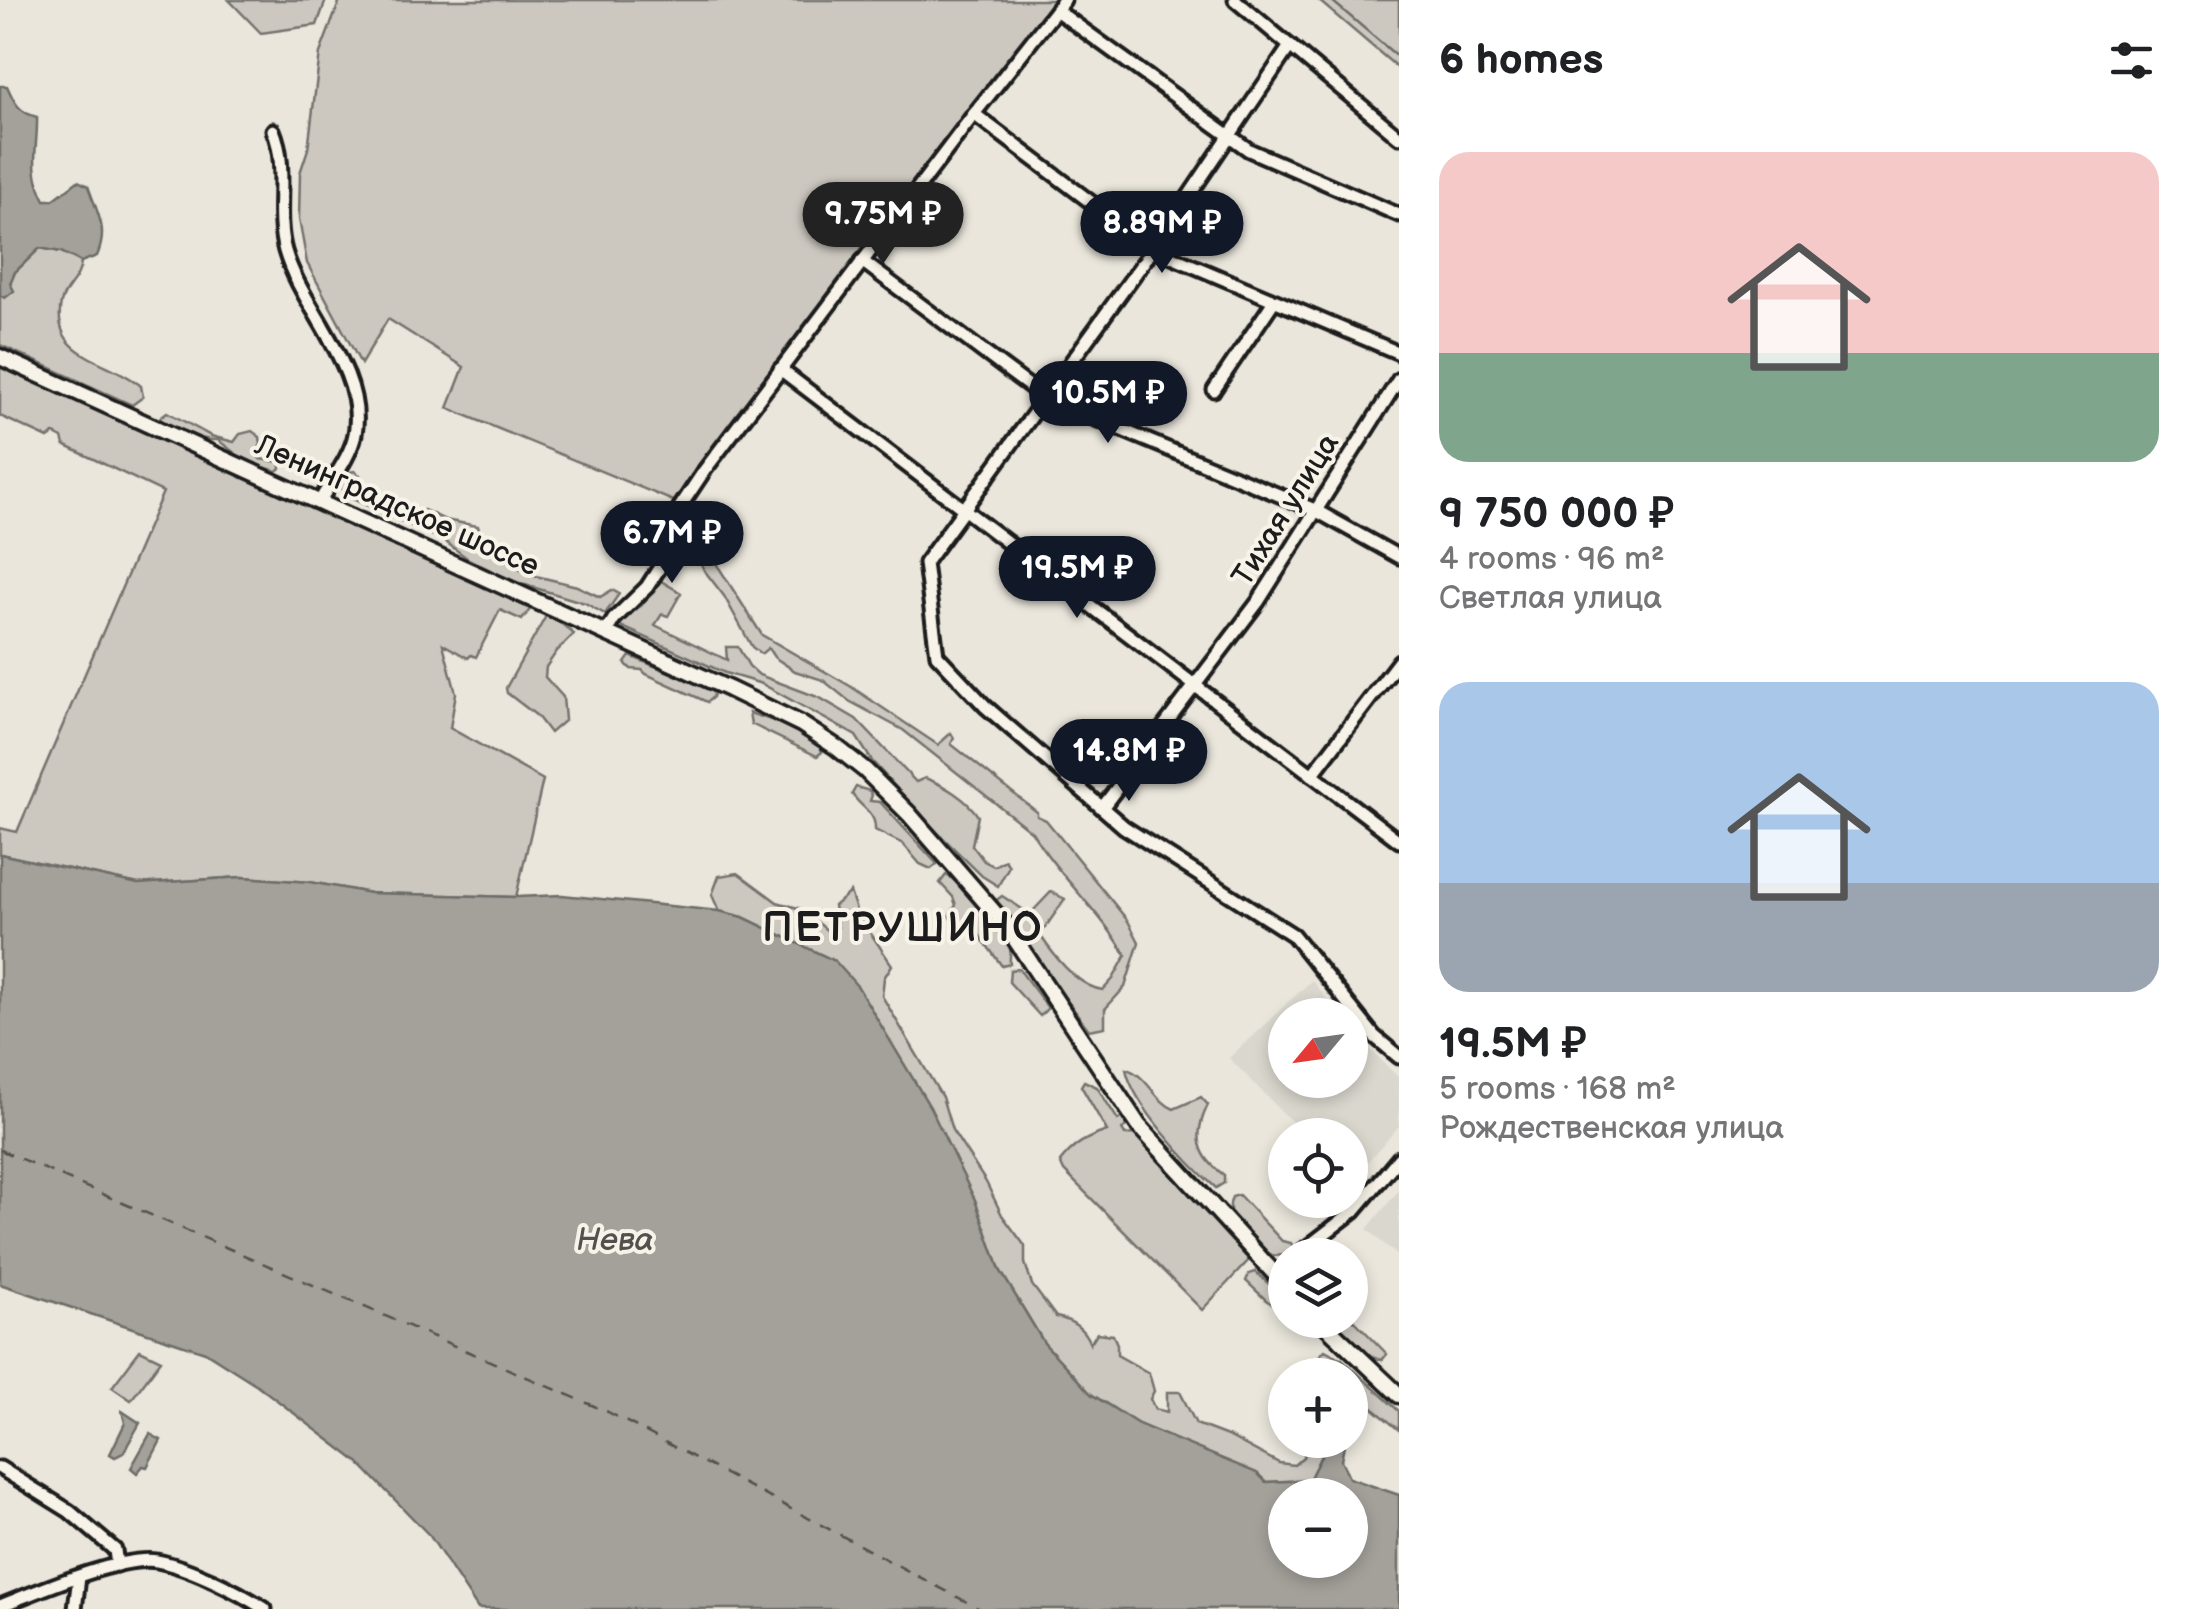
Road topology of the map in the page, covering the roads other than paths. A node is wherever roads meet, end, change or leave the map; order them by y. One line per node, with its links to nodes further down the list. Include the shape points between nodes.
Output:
1 (1235, 0): 3 (street)
2 (1060, 5): 4 (street); 6 (street)
3 (1290, 46): 6 (street); 7 (street)
4 (974, 114): 9 (street); 10 (street)
5 (273, 130): 18 (street, via 285,251 350,384 356,416 354,439)
6 (1228, 136): 8 (street); 9 (street)
7 (1399, 137)
8 (1399, 215)
9 (1153, 249): 11 (street); 17 (street)
10 (862, 261): 14 (street); 17 (street)
11 (1274, 300): 12 (street); 16 (street)
12 (1399, 353)
13 (0, 357): 18 (main road, Ленинградское шоссе)
14 (780, 369): 19 (street); 22 (street, via 678,510 672,548 647,587)
15 (1399, 379): 20 (street, Тихая улица)
16 (1214, 390)
17 (1045, 398): 19 (street); 20 (street)
18 (320, 501): 22 (main road, Ленинградское шоссе)
19 (963, 507): 24 (street); 26 (street, via 925,563 937,655 984,706)
20 (1315, 510): 21 (street); 24 (street, Тихая улица)
21 (1399, 557)
22 (606, 632): 31 (main road, Ленинградское шоссе, via 800,724 865,770 985,898 1139,1126)
23 (1399, 660): 25 (street)
24 (1196, 686): 25 (street); 26 (street, Тихая улица)
25 (1312, 775): 27 (street)
26 (1102, 808): 28 (street, via 1293,936)
27 (1399, 841)
28 (1399, 1058)
29 (1399, 1158): 30 (street, via 1354,1212)
30 (1320, 1238)
31 (1268, 1260)
32 (1339, 1338): 33 (main road)
33 (1399, 1396)
34 (0, 1468): 35 (street, via 70,1511 115,1550)
35 (117, 1565): 36 (street); 39 (street, via 154,1560)
36 (79, 1576): 37 (street); 38 (street)
37 (0, 1606)
38 (74, 1609)
39 (264, 1609)

